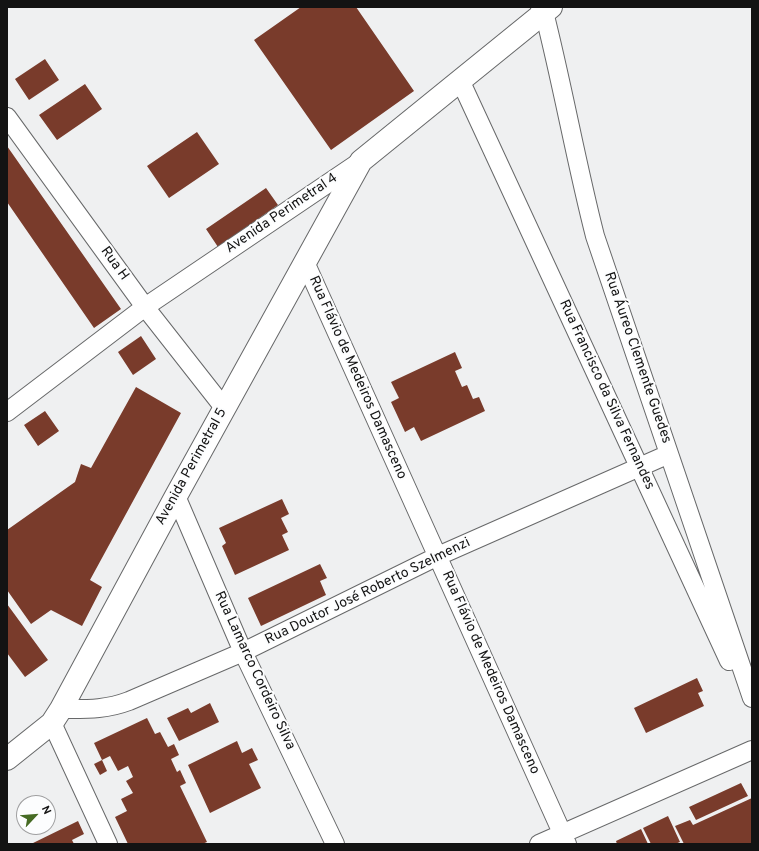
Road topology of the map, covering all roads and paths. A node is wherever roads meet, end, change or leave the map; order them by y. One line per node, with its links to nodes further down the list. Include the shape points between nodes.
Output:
1 (545, 9): 2 (street, Avenida Perimetral 4); 9 (street, Rua Áureo Clemente Guedes, via 580,178 595,236)
2 (460, 80): 4 (street, Avenida Perimetral 4); 10 (street, Rua Francisco da Silva Fernandes)
3 (7, 117): 6 (street, Rua H)
4 (361, 161): 5 (street, Avenida Perimetral 5); 6 (street, Avenida Perimetral 4)
5 (305, 262): 7 (street, Avenida Perimetral 5); 12 (street, Rua Flávio de Medeiros Damasceno)
6 (145, 307): 7 (street, Rua H); 8 (street, Avenida Perimetral 4)
7 (225, 409): 11 (street, Avenida Perimetral 5)
8 (7, 412)
9 (669, 454): 10 (street, Rua Doutor José Roberto Szelmenzi); 14 (street, Rua Áureo Clemente Guedes)
10 (638, 467): 12 (street, Rua Doutor José Roberto Szelmenzi); 15 (street, Rua Francisco da Silva Fernandes)
11 (176, 496): 13 (street, Rua Lamarco Cordeiro Silva); 16 (street, Avenida Perimetral 5)
12 (438, 556): 13 (street, Rua Doutor José Roberto Szelmenzi); 19 (street, Rua Flávio de Medeiros Damasceno)
13 (243, 652): 16 (street, Rua Doutor José Roberto Szelmenzi, via 112,707); 21 (street, Rua Lamarco Cordeiro Silva)
14 (752, 698)
15 (752, 710)
16 (57, 716): 18 (street, Avenida Perimetral 5); 20 (street)
17 (752, 750): 19 (street)
18 (7, 759)
19 (565, 838): 22 (street)
20 (108, 844)
21 (335, 844)
22 (539, 844)

